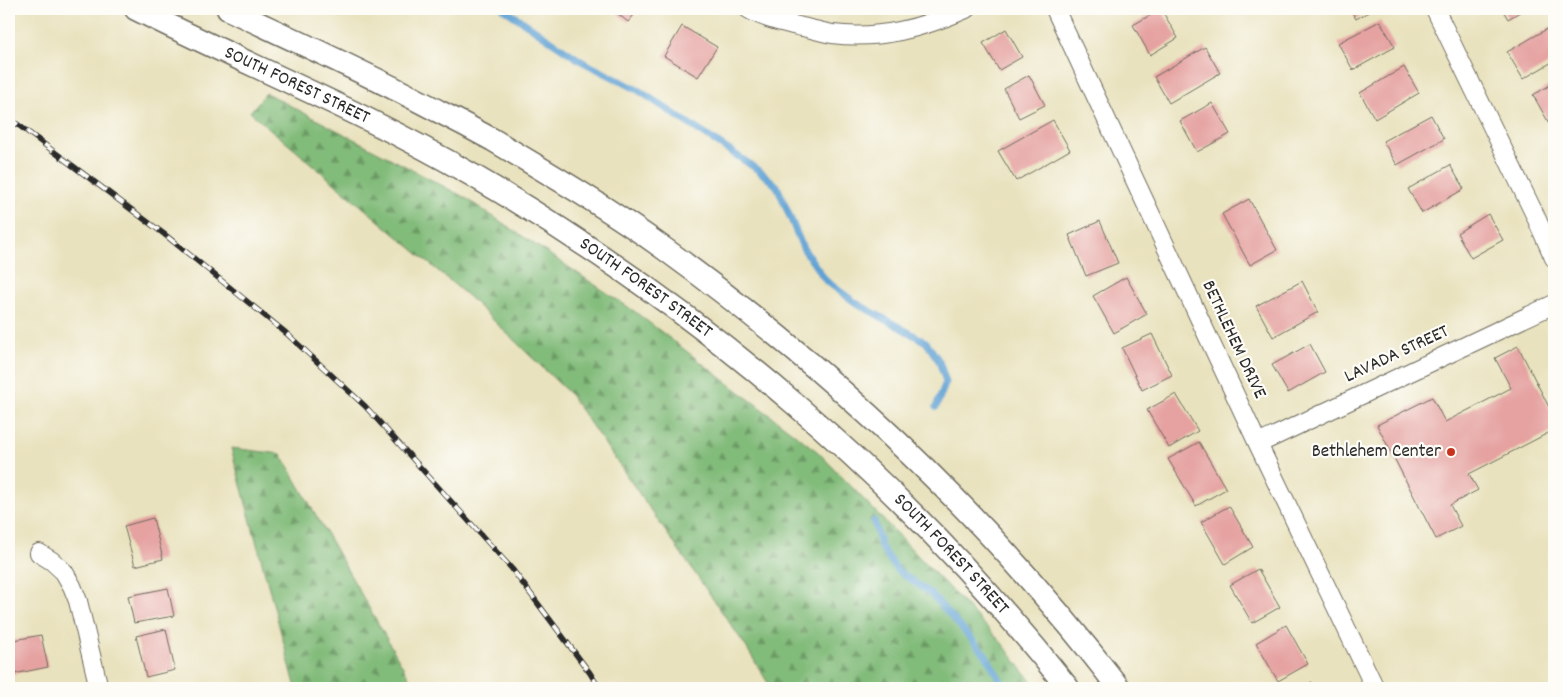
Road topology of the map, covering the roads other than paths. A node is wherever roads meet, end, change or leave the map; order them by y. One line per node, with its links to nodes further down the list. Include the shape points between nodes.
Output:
1 (136, 9): 12 (street, SOUTH FOREST STREET, via 370,121 470,174 557,226 642,283 801,408 872,473 940,540)
2 (228, 9): 13 (street, via 490,138 657,244 748,312 842,391 969,512 1035,585)
3 (748, 9): 4 (street, via 775,21 832,34 867,35 902,31 936,22)
4 (966, 9)
5 (1055, 9): 9 (street, BETHLEHEM DRIVE)
6 (1435, 9): 7 (street)
7 (1554, 258)
8 (1554, 304): 9 (street, LAVADA STREET)
9 (1258, 444): 14 (street, BETHLEHEM DRIVE)
10 (39, 553): 11 (street, via 64,572 72,586)
11 (99, 688)
12 (1068, 688)
13 (1119, 688)
14 (1375, 688)

